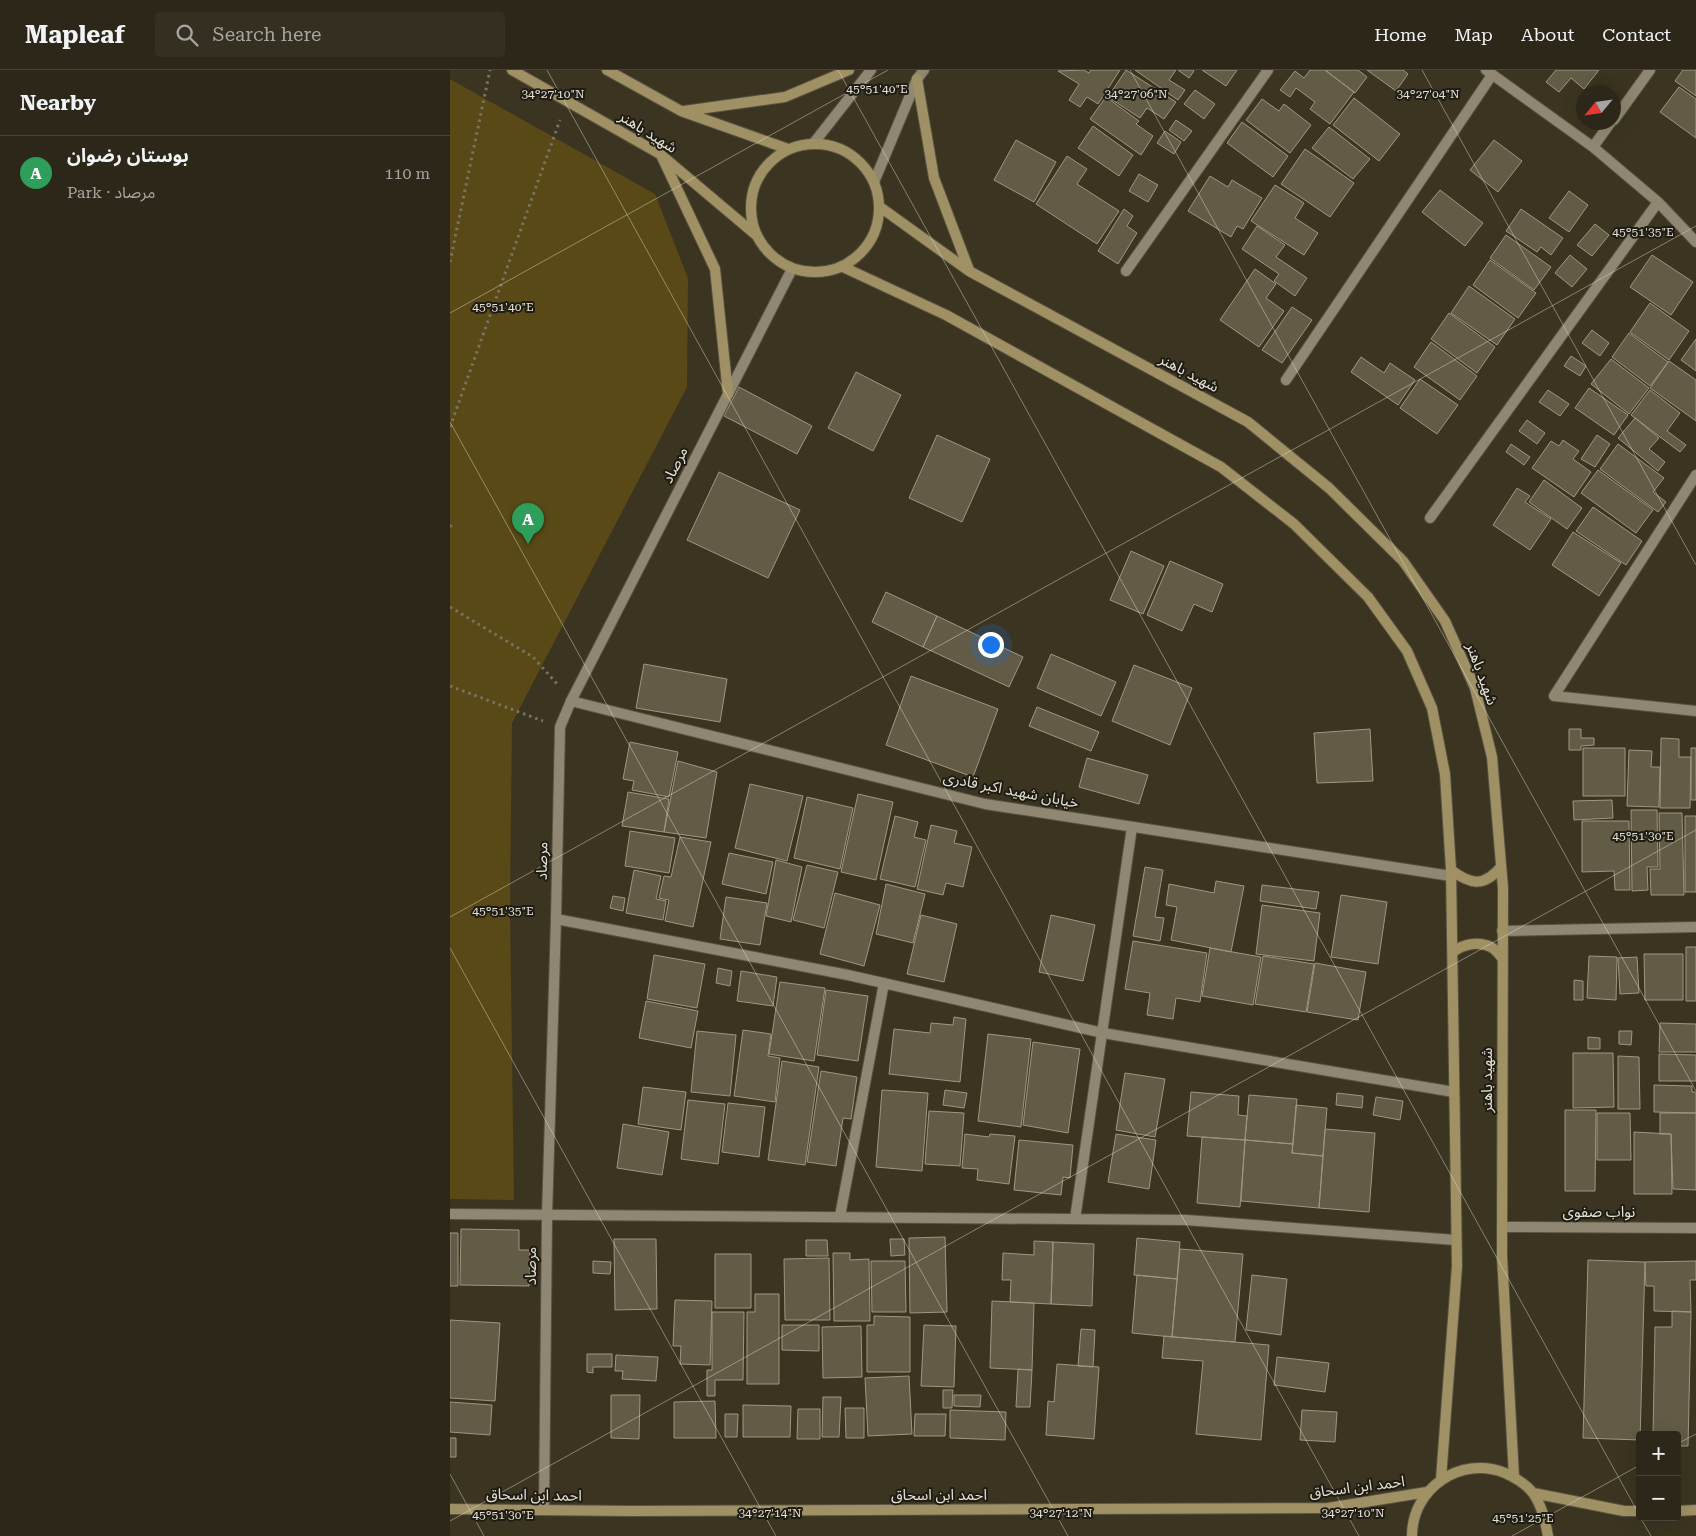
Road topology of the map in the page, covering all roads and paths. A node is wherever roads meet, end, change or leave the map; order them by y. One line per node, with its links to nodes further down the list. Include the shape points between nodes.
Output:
1 (490, 70): 24 (path)
2 (512, 70): 11 (main road, شهید باهنر)
3 (607, 70): 13 (main road)
4 (849, 70): 13 (main road, via 785,97)
5 (871, 70): 15 (street)
6 (924, 70): 10 (street)
7 (1268, 70): 28 (street)
8 (1650, 70): 12 (street)
9 (1489, 72): 16 (street); 29 (street)
10 (918, 79): 19 (street); 27 (main road, via 934,178)
11 (567, 101): 18 (main road, شهید باهنر); 31 (path)
12 (1621, 109)
13 (681, 111): 17 (main road)
14 (1605, 130): 16 (street)
15 (813, 144): 17 (main road); 19 (main road, via 832,146 849,154 864,166)
16 (1593, 147): 20 (street)
17 (788, 149): 22 (main road, via 772,160 759,176 752,195 751,215)
18 (660, 154): 22 (main road, شهید باهنر); 30 (main road, via 715,268)
19 (874, 182): 21 (main road)
20 (1658, 202): 23 (street); 33 (street)
21 (880, 207): 25 (main road, via 870,242 858,257); 27 (main road, شهید باهنر)
22 (756, 235): 26 (main road, via 765,249)
23 (1696, 242)
24 (450, 262)
25 (842, 267): 26 (main road, via 809,273); 43 (main road, via 946,314 1222,466 1294,524 1368,597 1407,651 1432,708 1445,774)
26 (792, 269): 30 (street, مرصاد)
27 (969, 271): 42 (main road, شهید باهنر, via 1248,422 1329,488 1403,561 1445,621 1475,688 1492,757)
28 (1126, 271)
29 (1286, 380)
30 (728, 394): 38 (street, مرصاد)
31 (450, 428)
32 (1696, 475): 39 (street, via 1554,696)
33 (1430, 518)
34 (454, 522): 35 (path)
35 (450, 527)
36 (450, 607): 38 (path, via 533,657)
37 (450, 686): 40 (path)
38 (571, 701): 40 (street, مرصاد); 41 (street, خیابان شهید اکبر قادری, via 985,804)
39 (1696, 711)
40 (560, 727): 44 (street, مرصاد)
41 (1132, 827): 43 (street, خیابان شهید اکبر قادری); 50 (street)
42 (1501, 867): 43 (main road, via 1492,878 1480,882); 46 (main road, شهید باهنر)
43 (1451, 873): 47 (main road)
44 (556, 919): 49 (street); 53 (street, مرصاد)
45 (1696, 927): 46 (street)
46 (1502, 931): 48 (main road, شهید باهنر)
47 (1453, 952): 48 (main road, via 1464,945 1482,945 1492,948); 51 (main road)
48 (1502, 958): 56 (main road, شهید باهنر)
49 (884, 983): 50 (street); 54 (street)
50 (1103, 1032): 51 (street); 55 (street)
51 (1454, 1092): 58 (main road)
52 (450, 1214): 53 (street)
53 (547, 1216): 54 (street); 64 (street, مرصاد)
54 (840, 1216): 55 (street)
55 (1075, 1219): 58 (street, via 1186,1220)
56 (1502, 1227): 57 (street, نواب صفوی); 59 (main road, شهید باهنر)
57 (1696, 1228)
58 (1456, 1240): 60 (main road, via 1457,1266)
59 (1514, 1477): 60 (main road, via 1477,1467 1458,1470); 62 (main road)
60 (1441, 1479): 61 (main road)
61 (1427, 1492): 64 (main road, احمد ابن اسحاق, via 1328,1508); 68 (main road, via 1417,1508)
62 (1533, 1493): 66 (main road, via 1624,1512); 69 (main road, via 1544,1513)
63 (450, 1509): 64 (main road, احمد ابن اسحاق)
64 (544, 1510)
65 (1696, 1510): 67 (main road)
66 (1636, 1511)
67 (1681, 1511)
68 (1412, 1536)
69 (1548, 1536)

